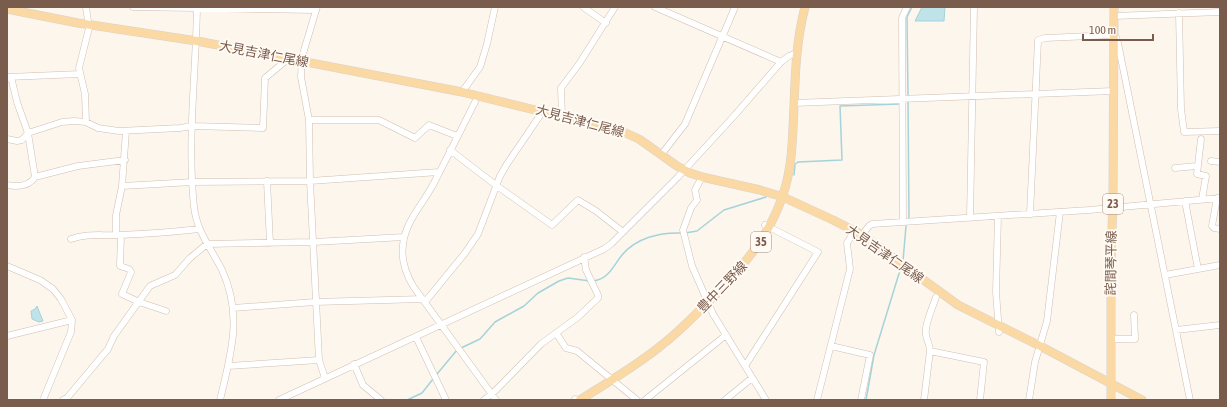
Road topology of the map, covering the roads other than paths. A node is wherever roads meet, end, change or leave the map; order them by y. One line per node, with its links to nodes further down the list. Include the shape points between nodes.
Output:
1 (86, 7): 18 (street)
2 (133, 7): 11 (street)
3 (495, 7): 28 (street, via 480,67)
4 (583, 7): 17 (street)
5 (615, 7): 17 (street)
6 (656, 7): 20 (street)
7 (735, 7): 20 (street)
8 (805, 7): 22 (main road, 豊中三野線 / 35, via 800,24)
9 (907, 7): 31 (street, via 902,18)
10 (974, 7): 30 (street)
11 (197, 8): 13 (street); 21 (street)
12 (7, 9): 18 (main road, 大見吉津仁尾線)
13 (316, 9): 24 (street)
14 (1114, 11): 16 (street); 19 (main road, 詫間琴平線 / 23)
15 (1220, 12): 16 (street)
16 (1179, 13): 40 (street, via 1181,109 1184,132)
17 (606, 23): 35 (street, via 561,88)
18 (89, 24): 21 (main road, 大見吉津仁尾線); 26 (street, via 78,68)
19 (1113, 35): 27 (main road, 詫間琴平線 / 23); 29 (street, via 1038,40); 66 (street, via 1118,43)
20 (723, 36): 25 (street); 46 (street, via 685,124)
21 (197, 41): 23 (main road, 大見吉津仁尾線); 38 (street)
22 (797, 53): 25 (street); 33 (main road, 豊中三野線 / 35)
23 (288, 59): 24 (main road, 大見吉津仁尾線); 38 (street, via 265,78 263,128)
24 (302, 61): 28 (main road, 大見吉津仁尾線); 36 (street, via 301,77)
25 (781, 62): 52 (street)
26 (80, 74): 37 (street, via 85,94); 41 (street, via 8,77 12,81 16,102)
27 (1113, 91): 29 (street); 67 (main road, 詫間琴平線 / 23)
28 (462, 92): 34 (main road, 大見吉津仁尾線)
29 (1036, 94): 30 (street); 69 (street)
30 (972, 96): 31 (street); 71 (street)
31 (902, 99): 33 (street); 72 (street)
32 (475, 102): 42 (street)
33 (794, 103): 62 (main road, 豊中三野線 / 35, via 791,158)
34 (543, 111): 35 (main road, 大見吉津仁尾線); 61 (street, via 507,164)
35 (562, 116): 46 (main road, 大見吉津仁尾線, via 621,131 639,139)
36 (309, 120): 42 (street, via 379,120 415,138 429,125); 57 (street)
37 (86, 122): 39 (street, via 98,128); 41 (street, via 62,122)
38 (192, 126): 39 (street); 58 (street)
39 (126, 130): 47 (street)
40 (1220, 131)
41 (28, 133): 43 (street, via 22,140); 54 (street)
42 (457, 136): 45 (street)
43 (7, 139)
44 (1201, 139): 50 (street)
45 (450, 150): 53 (street); 61 (street)
46 (661, 155): 52 (main road, 大見吉津仁尾線)
47 (125, 160): 54 (street, via 78,166); 60 (street)
48 (1211, 161): 49 (street)
49 (1220, 162)
50 (1197, 166): 51 (street); 64 (street, via 1197,174 1206,176)
51 (1175, 168)
52 (684, 171): 55 (main road, 大見吉津仁尾線); 76 (street)
53 (440, 172): 57 (street); 79 (street)
54 (35, 177): 59 (street, via 32,183 27,185)
55 (702, 177): 62 (main road, 大見吉津仁尾線); 93 (street, via 695,190 696,200 683,230 692,266)
56 (267, 181): 57 (street); 58 (street); 82 (street)
57 (310, 181): 81 (street)
58 (193, 182): 60 (street); 74 (street)
59 (7, 185)
60 (122, 186): 78 (street, via 116,215)
61 (497, 186): 76 (street, via 552,225 578,200); 90 (street, via 478,234 466,253)
62 (783, 197): 73 (main road, 豊中三野線 / 35); 77 (main road, 大見吉津仁尾線)
63 (1219, 198): 64 (street); 75 (street, via 1212,226)
64 (1202, 199): 65 (street)
65 (1185, 201): 66 (street); 87 (street)
66 (1151, 204): 67 (street); 88 (street)
67 (1112, 208): 68 (street); 106 (main road, 詫間琴平線 / 23)
68 (1060, 212): 69 (street); 108 (street, via 1047,321)
69 (1030, 214): 70 (street)
70 (998, 216): 71 (street); 100 (street, via 996,292)
71 (970, 218): 72 (street)
72 (903, 222): 77 (street, via 872,224)
73 (767, 226): 93 (main road, 豊中三野線 / 35, via 762,240 744,265); 113 (street, via 818,252)
74 (199, 229): 78 (street); 83 (street)
75 (1220, 229)
76 (623, 232): 84 (street, via 611,244)
77 (859, 233): 100 (main road, 大見吉津仁尾線, via 958,305); 107 (street, via 847,243 850,269)
78 (118, 235): 80 (street, via 91,234); 91 (street, via 120,266 129,269 130,272 122,294)
79 (404, 237): 81 (street); 90 (street, via 403,256 408,275)
80 (71, 239)
81 (314, 242): 82 (street); 92 (street)
82 (270, 243): 83 (street)
83 (207, 244): 91 (street, via 175,275 150,286); 94 (street, via 228,286)
84 (584, 258): 98 (street); 102 (street, via 586,270 598,298)
85 (1220, 265): 87 (street)
86 (7, 266): 97 (street, via 40,280 52,289 61,299)
87 (1198, 269): 88 (street)
88 (1165, 275): 101 (street)
89 (936, 297): 109 (street, via 926,328)
90 (424, 301): 92 (street); 98 (street)
91 (138, 302): 95 (street); 120 (street, via 108,349)
92 (315, 302): 94 (street); 110 (street)
93 (707, 303): 103 (street); 116 (main road, 豊中三野線 / 35, via 664,344)
94 (233, 308): 112 (street, via 234,334)
95 (166, 311)
96 (1134, 315): 106 (street, via 1135,339)
97 (72, 320): 104 (street); 119 (street, via 71,332)
98 (442, 324): 105 (street); 118 (street)
99 (1220, 325): 101 (street)
100 (999, 329): 108 (main road, 大見吉津仁尾線)
101 (1176, 330): 139 (street)
102 (556, 333): 116 (street, via 566,348 577,351); 118 (street)
103 (726, 335): 113 (street); 129 (street)
104 (7, 336)
105 (416, 337): 111 (street); 124 (street)
106 (1111, 339): 117 (main road, 詫間琴平線 / 23)
107 (831, 346): 132 (street); 133 (street, via 870,355)
108 (1039, 346): 117 (main road, 大見吉津仁尾線); 136 (street)
109 (930, 350): 134 (street); 135 (street, via 984,362)
110 (319, 360): 112 (street); 114 (street)
111 (354, 364): 114 (street); 123 (street, via 363,385)
112 (228, 366): 121 (street)
113 (745, 366): 115 (street)
114 (325, 378): 122 (street)
115 (752, 378): 130 (street); 131 (street)
116 (612, 380): 127 (main road, 豊中三野線 / 35); 128 (street)
117 (1111, 384): 137 (main road, 詫間琴平線 / 23); 138 (main road, 大見吉津仁尾線)
118 (492, 393): 125 (street); 126 (street)
119 (44, 400)
120 (63, 400)
121 (220, 400)
122 (279, 400)
123 (381, 400)
124 (446, 400)
125 (484, 400)
126 (496, 400)
127 (577, 400)
128 (637, 400)
129 (645, 400)
130 (725, 400)
131 (766, 400)
132 (817, 400)
133 (861, 400)
134 (924, 400)
135 (980, 400)
136 (1029, 400)
137 (1111, 400)
138 (1142, 400)
139 (1190, 400)

